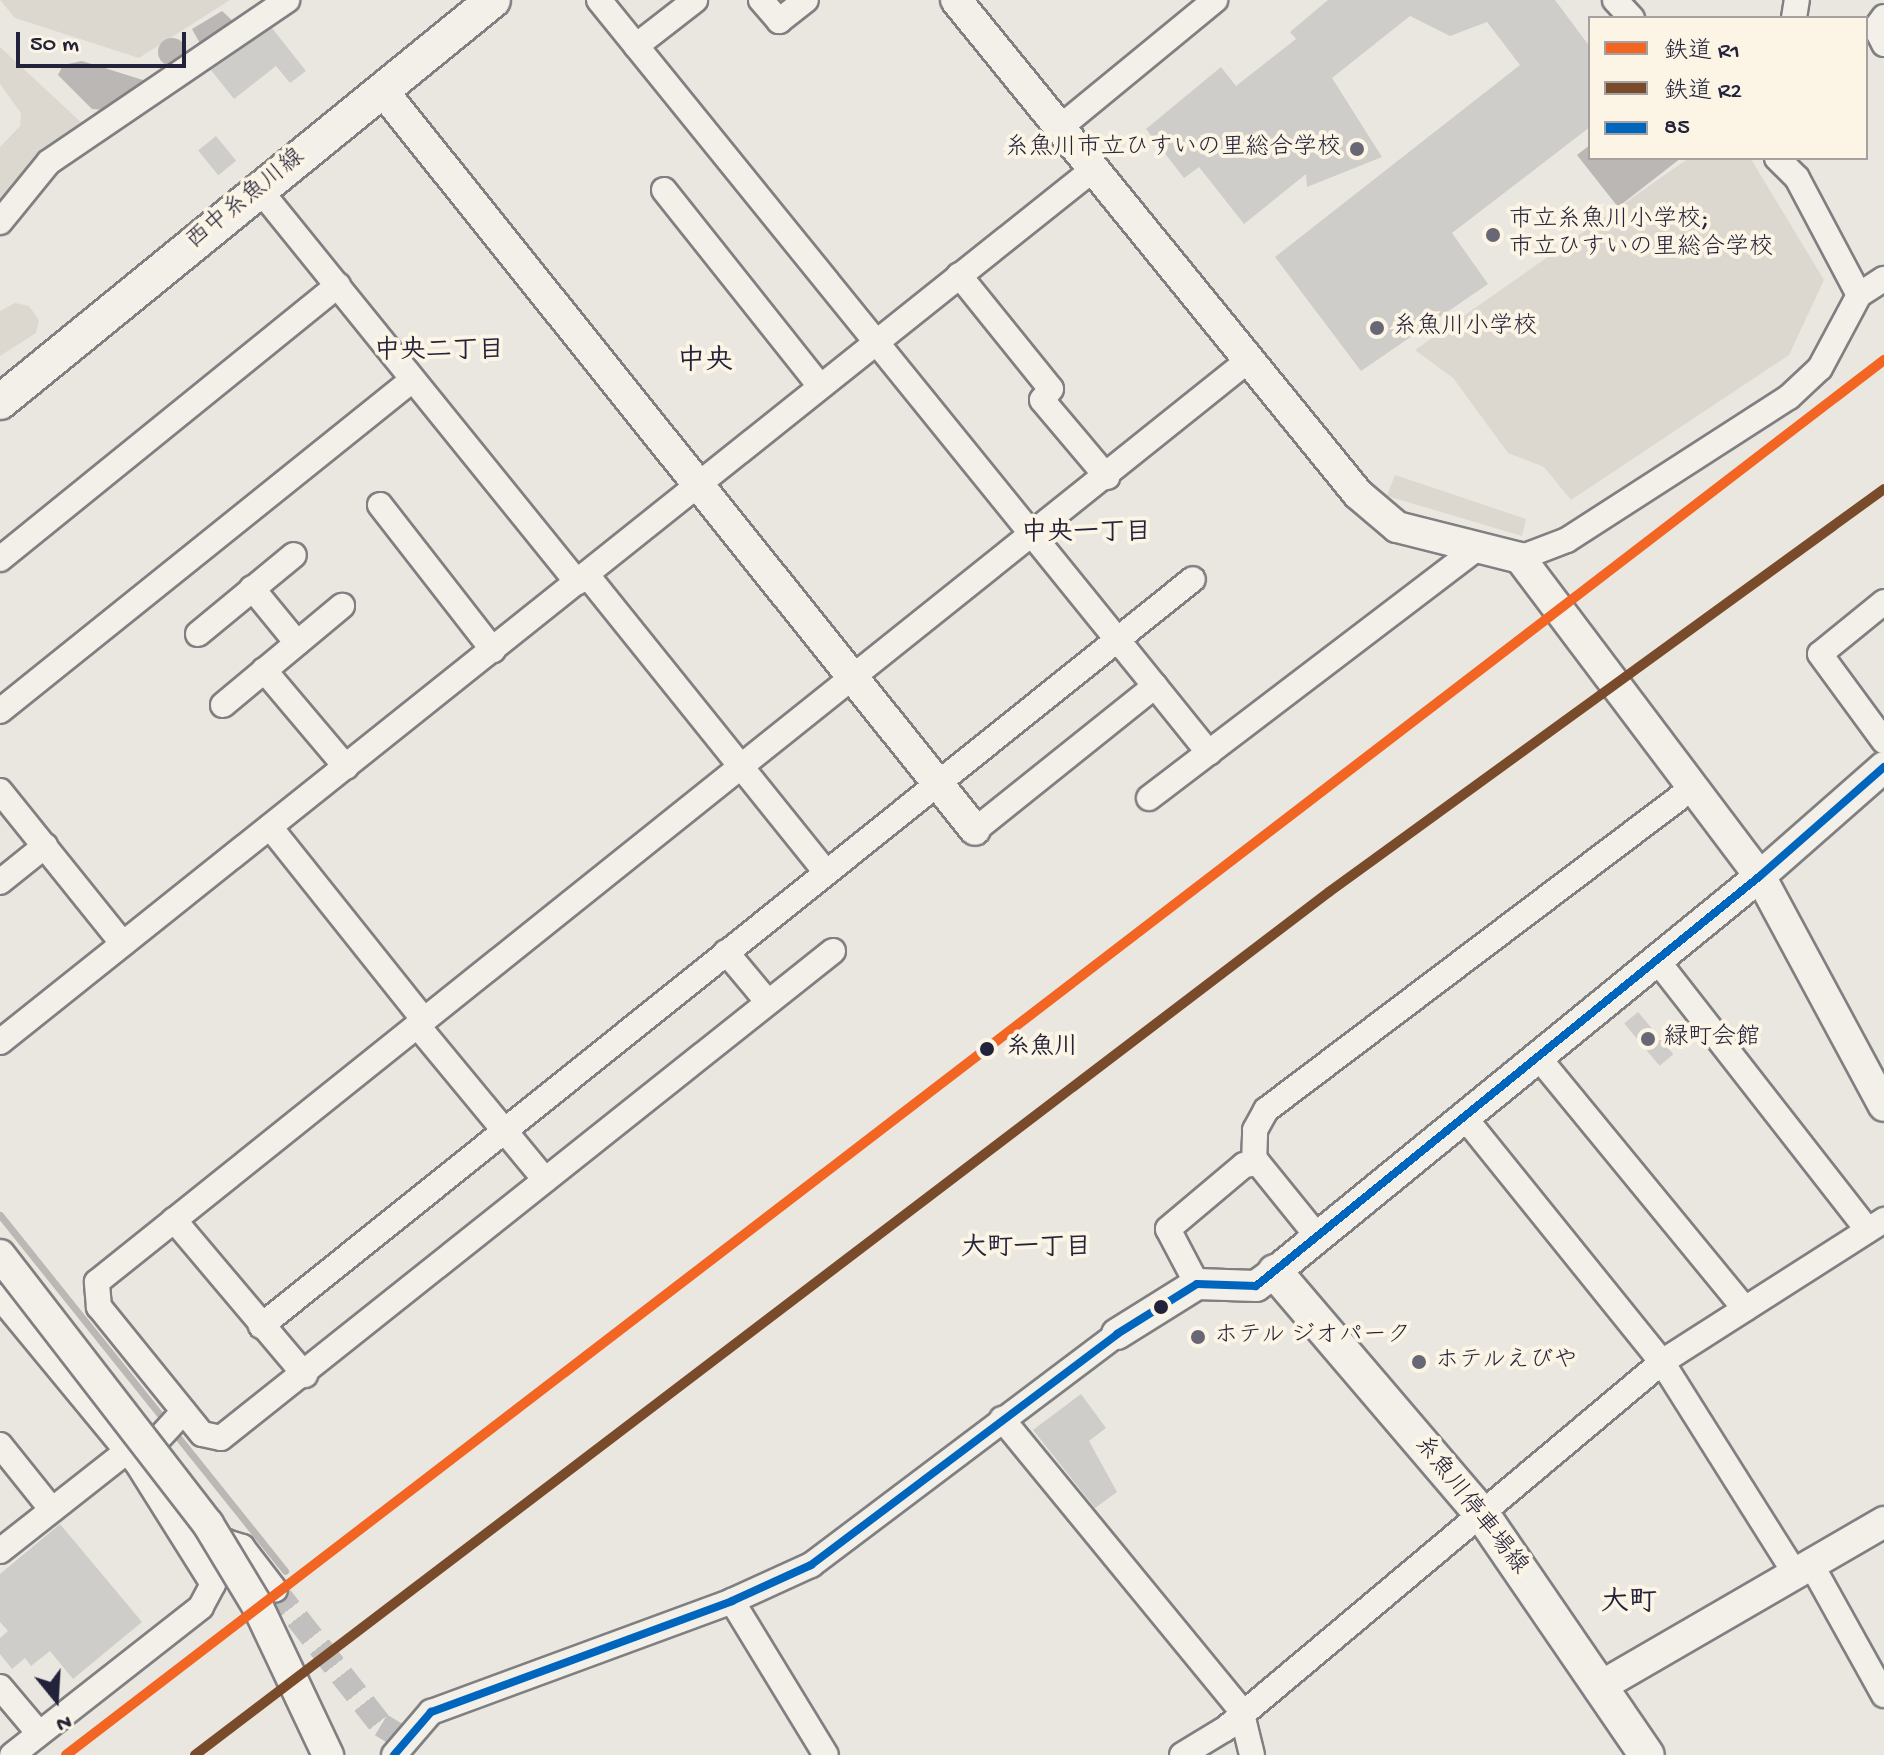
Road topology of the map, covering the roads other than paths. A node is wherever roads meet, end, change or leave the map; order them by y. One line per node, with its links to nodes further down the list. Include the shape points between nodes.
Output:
1 (287, 0): 18 (street, via 49,162)
2 (493, 0): 12 (main road, 西中糸魚川線)
3 (599, 0): 11 (street)
4 (695, 0): 11 (street)
5 (761, 0): 6 (street, via 779,21)
6 (806, 0)
7 (956, 0): 13 (street)
8 (1215, 0): 13 (street)
9 (1884, 17): 10 (street, via 1876,28)
10 (1884, 44)
11 (636, 46): 23 (street)
12 (382, 90): 16 (main road, 西中糸魚川線); 29 (street)
13 (1063, 125): 15 (street)
14 (1779, 160): 22 (street, via 1797,178)
15 (1096, 167): 19 (street); 24 (street)
16 (259, 189): 21 (street); 27 (main road, 西中糸魚川線)
17 (664, 190): 26 (street)
18 (0, 222)
19 (959, 275): 23 (street); 28 (street, via 1051,389 1042,400)
20 (1884, 279): 22 (street)
21 (338, 285): 25 (street); 35 (street)
22 (1859, 295): 34 (street, via 1820,368 1789,397 1567,540)
23 (874, 342): 26 (street); 31 (street)
24 (1251, 358): 28 (street); 32 (street, via 1381,516 1405,529)
25 (412, 380): 36 (street); 49 (street)
26 (819, 385): 29 (street)
27 (0, 402)
28 (1107, 477): 31 (street)
29 (698, 483): 36 (street); 46 (street)
30 (380, 505): 44 (street)
31 (1037, 536): 42 (street); 46 (street)
32 (1478, 547): 34 (street); 51 (street)
33 (294, 555): 38 (street)
34 (1520, 558): 56 (street)
35 (0, 559)
36 (582, 578): 44 (street); 53 (street)
37 (1193, 579): 42 (street)
38 (252, 588): 41 (street); 43 (street)
39 (1884, 602): 50 (street, via 1820,654)
40 (342, 606): 43 (street)
41 (198, 634)
42 (1117, 640): 47 (street); 55 (street)
43 (297, 643): 45 (street)
44 (493, 650): 52 (street)
45 (264, 670): 48 (street); 52 (street)
46 (856, 678): 53 (street); 55 (street)
47 (1155, 686): 51 (street); 60 (street)
48 (223, 705)
49 (0, 711)
50 (1884, 741)
51 (1209, 753): 58 (street)
52 (346, 767): 59 (street)
53 (742, 769): 62 (street); 70 (street)
54 (1882, 772): 63 (street)
55 (938, 782): 60 (street); 62 (street)
56 (1692, 788): 63 (street); 76 (street, via 1266,1110 1255,1130)
57 (0, 791): 61 (street)
58 (1149, 798)
59 (270, 827): 65 (street); 70 (street)
60 (975, 830)
61 (45, 846): 64 (street); 65 (street)
62 (826, 872): 67 (street)
63 (1760, 876): 68 (street); 73 (street)
64 (0, 882)
65 (123, 944): 71 (street)
66 (833, 951): 69 (street)
67 (726, 952): 69 (street); 75 (street)
68 (1656, 959): 72 (street); 79 (street)
69 (767, 1001): 77 (street)
70 (421, 1022): 75 (street); 78 (street)
71 (0, 1042)
72 (1538, 1057): 74 (street); 85 (street)
73 (1884, 1106)
74 (1465, 1118): 80 (street); 88 (street)
75 (507, 1129): 77 (street); 86 (street)
76 (1254, 1164): 80 (street); 83 (street, via 1244,1165 1168,1229)
77 (545, 1180): 89 (street)
78 (174, 1220): 86 (street); 90 (street, via 97,1282 99,1307)
79 (1876, 1225): 85 (street)
80 (1318, 1237): 82 (street)
81 (0, 1255): 109 (street, bridge, via 200,1512 258,1607)
82 (1275, 1272): 83 (street, via 1256,1286); 95 (main road, 糸魚川停車場線)
83 (1197, 1284): 87 (street)
84 (0, 1297): 93 (street)
85 (1745, 1309): 88 (street)
86 (261, 1326): 89 (street)
87 (1117, 1334): 91 (street)
88 (1662, 1362): 95 (street); 99 (street)
89 (305, 1375): 90 (street, via 221,1438 202,1434)
90 (183, 1412): 93 (street)
91 (1002, 1419): 101 (street, via 811,1565); 105 (street)
92 (0, 1445): 94 (street)
93 (132, 1457): 94 (street); 98 (street)
94 (52, 1510): 97 (street)
95 (1481, 1513): 102 (main road, 糸魚川停車場線); 105 (street)
96 (1884, 1522): 99 (street)
97 (0, 1551)
98 (200, 1560): 100 (street, via 226,1542 242,1547); 106 (street, via 213,1584 201,1607)
99 (1803, 1569): 102 (street); 104 (street)
100 (275, 1590)
101 (732, 1601): 107 (street, via 431,1712); 110 (street)
102 (1603, 1685): 113 (main road, 糸魚川停車場線)
103 (0, 1687): 106 (street)
104 (1884, 1695)
105 (1241, 1710): 111 (street, via 1225,1729); 112 (street)
106 (37, 1731): 108 (street)
107 (403, 1752)
108 (12, 1755)
109 (328, 1755)
110 (826, 1755)
111 (1182, 1755)
112 (1252, 1755)
113 (1647, 1755)

